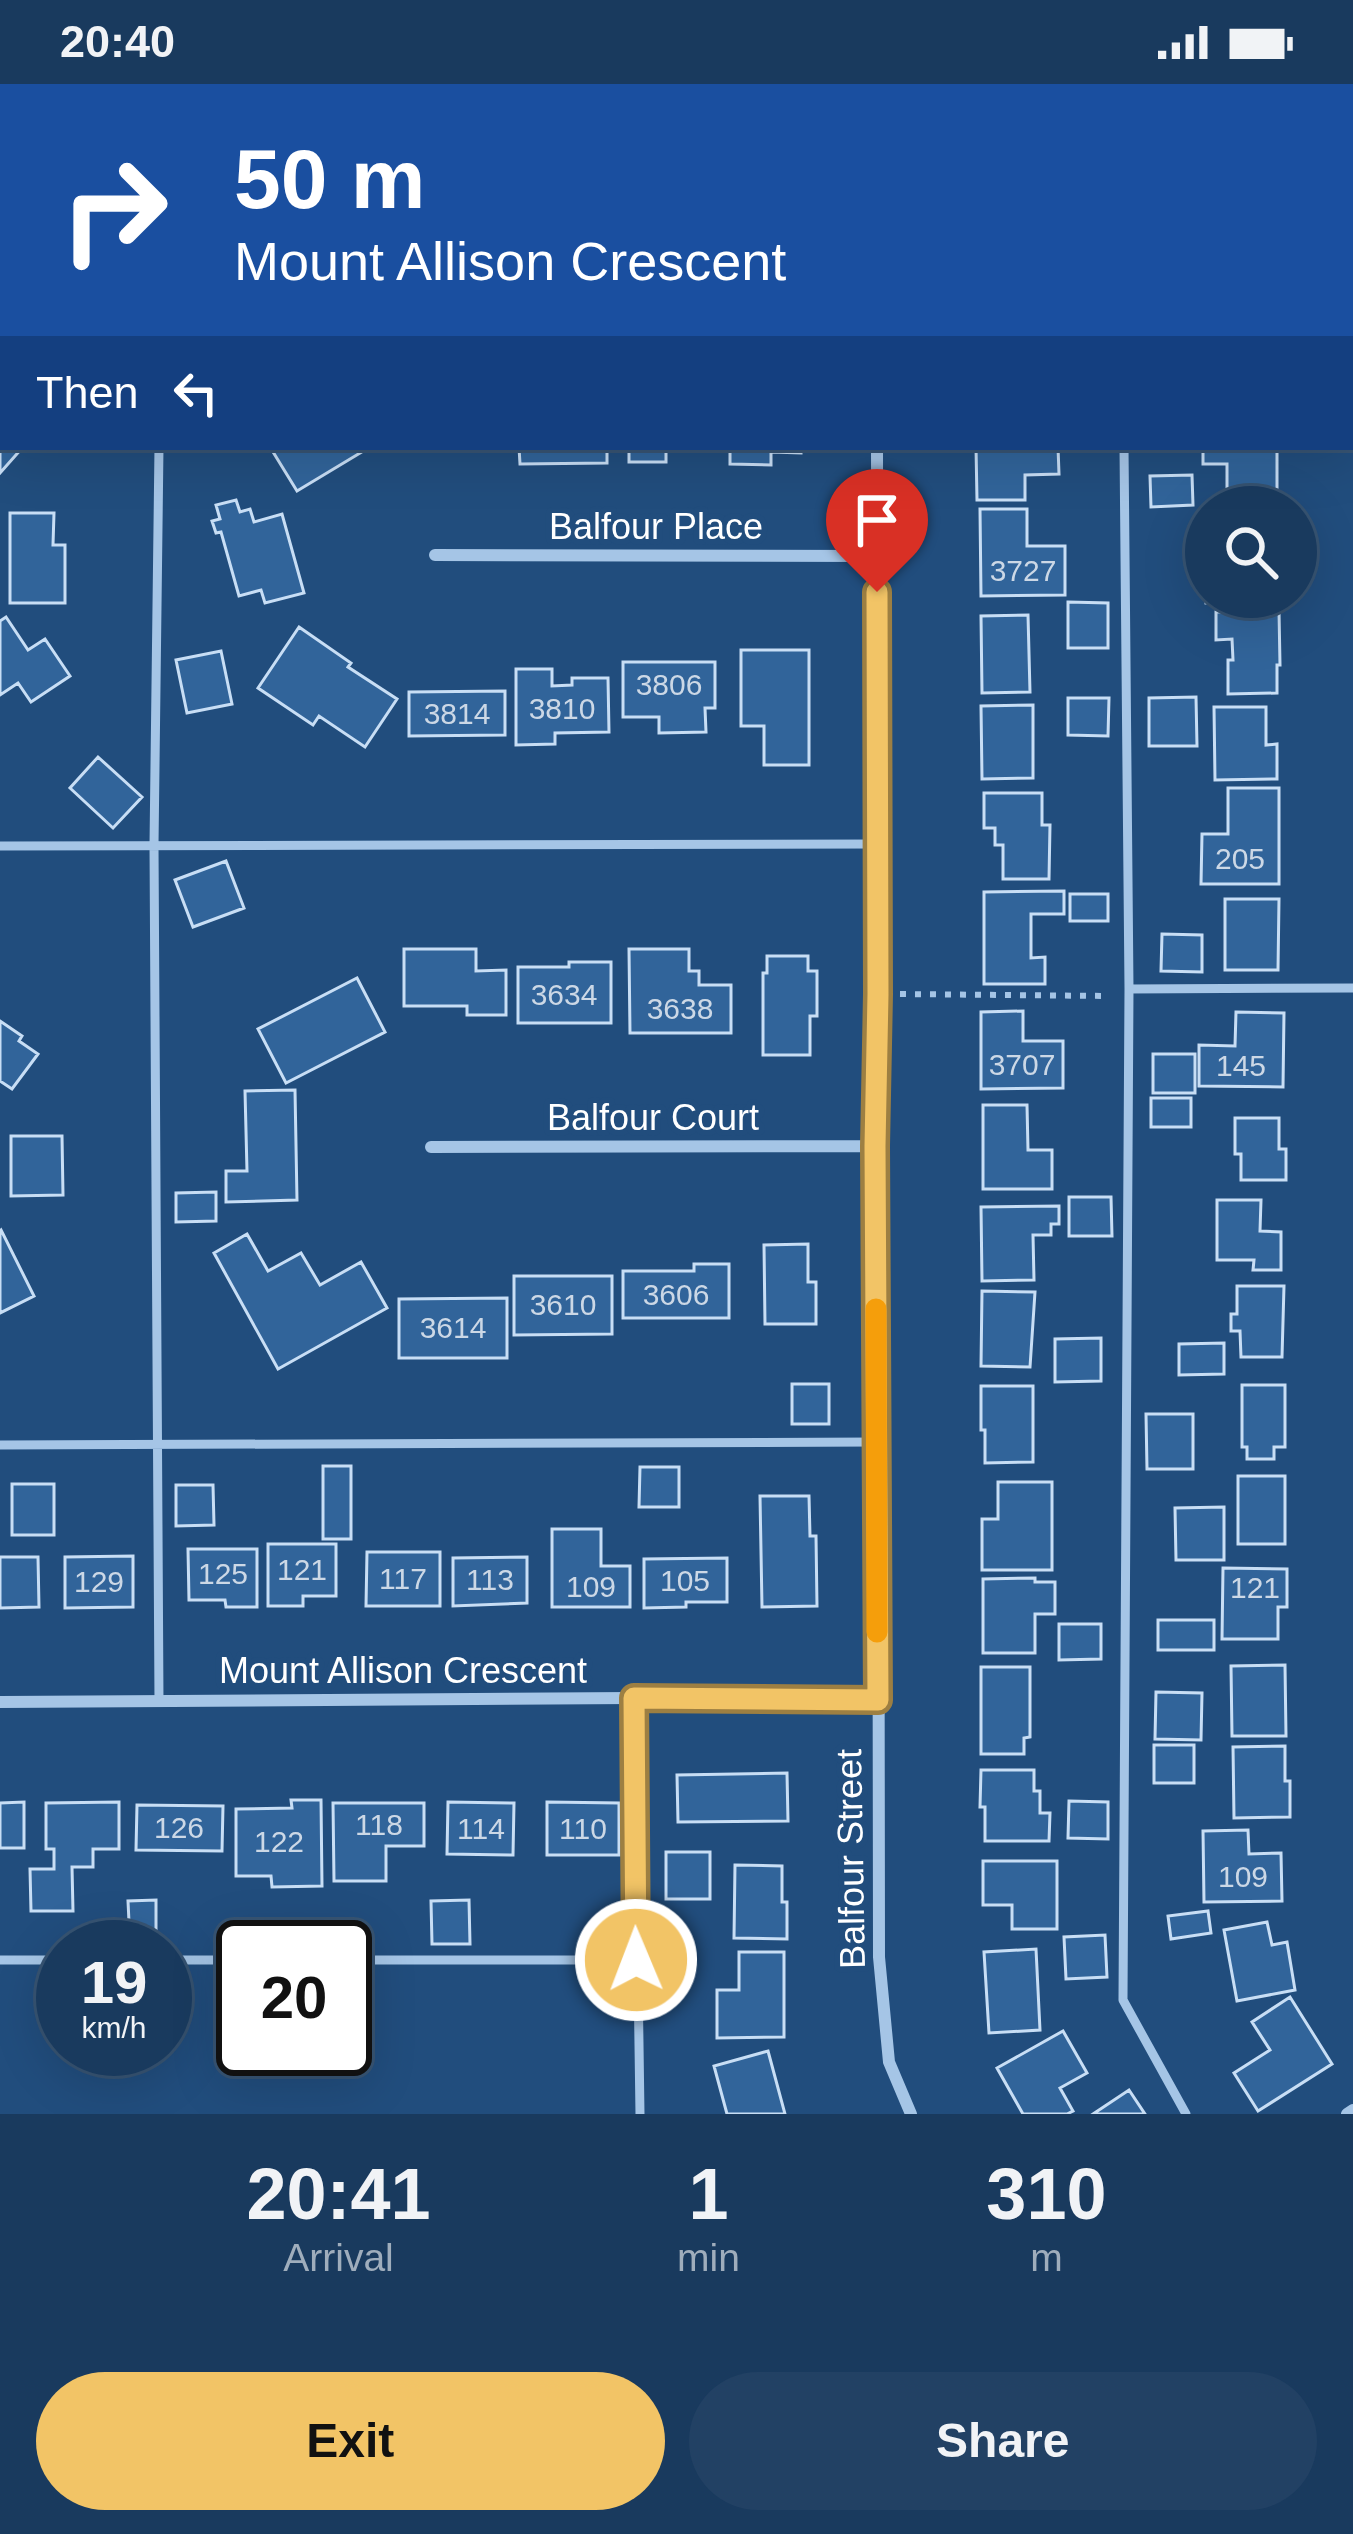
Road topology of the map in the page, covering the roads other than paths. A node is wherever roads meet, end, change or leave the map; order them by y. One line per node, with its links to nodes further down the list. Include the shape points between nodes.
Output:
1 (159, 450): 7 (lane)
2 (877, 450): 5 (street, Balfour Street)
3 (1124, 450): 10 (lane)
4 (435, 555): 5 (street, Balfour Place)
5 (877, 556): 6 (street, Balfour Street)
6 (878, 844): 7 (lane); 11 (street, Balfour Street)
7 (154, 845): 8 (lane); 15 (lane)
8 (0, 846)
9 (1353, 988): 10 (lane)
10 (1129, 989): 26 (lane, via 1124,2000)
11 (875, 1146): 12 (street, Balfour Court); 13 (street, Balfour Street)
12 (431, 1148)
13 (876, 1442): 15 (lane); 17 (street, Balfour Street)
14 (0, 1445): 15 (lane)
15 (158, 1446): 19 (lane)
16 (634, 1698): 17 (street, Mount Allison Crescent); 19 (street, Mount Allison Crescent); 23 (lane)
17 (878, 1700): 25 (street, Balfour Street, via 879,1957 889,2062)
18 (0, 1702): 19 (street, Mount Allison Crescent)
19 (159, 1702)
20 (0, 1960): 21 (lane)
21 (36, 1960)
22 (372, 1960): 23 (lane)
23 (636, 1960): 24 (lane)
24 (640, 2114)
25 (911, 2114)
26 (1186, 2114)

